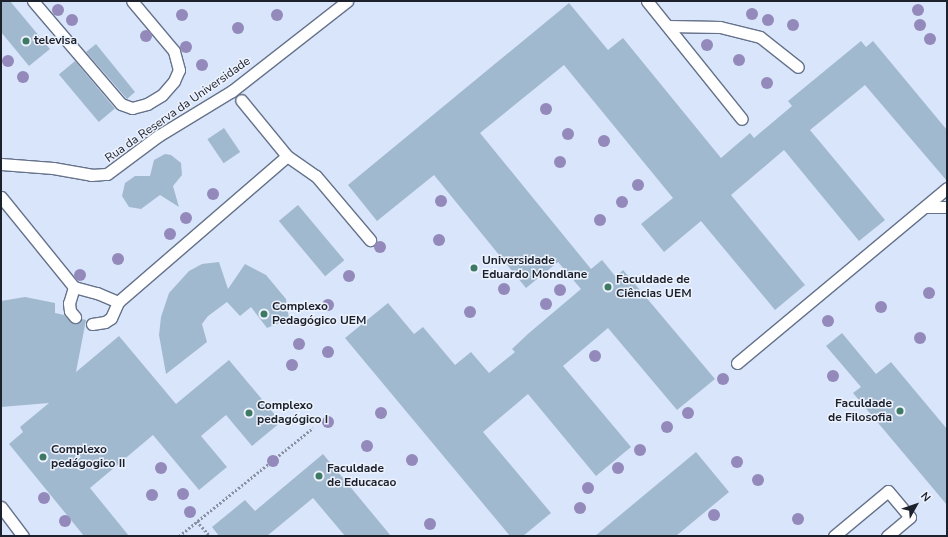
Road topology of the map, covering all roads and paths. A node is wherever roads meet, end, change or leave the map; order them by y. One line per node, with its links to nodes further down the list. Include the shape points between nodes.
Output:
1 (33, 1): 2 (lane, via 121,104 132,108 147,104 162,95 174,81 179,70 174,51)
2 (132, 1)
3 (347, 1): 10 (lane, Rua da Reserva da Universidade, via 232,91 158,136 108,174 91,175 53,168)
4 (648, 1): 5 (lane)
5 (668, 26): 6 (lane, via 720,27 760,37); 8 (lane)
6 (798, 67)
7 (241, 100): 9 (lane)
8 (742, 119)
9 (287, 156): 15 (lane, via 316,176); 17 (lane)
10 (1, 164)
11 (947, 188): 13 (lane)
12 (1, 197): 16 (lane)
13 (926, 207): 14 (lane); 20 (lane)
14 (947, 207)
15 (370, 240)
16 (74, 287): 17 (lane, via 98,293); 18 (lane, via 70,311)
17 (118, 302): 19 (lane, via 111,318 105,322)
18 (75, 317)
19 (92, 324)
20 (737, 363)
21 (313, 428): 23 (path)
22 (1, 507): 24 (lane)
23 (197, 521): 25 (path); 26 (path)
24 (23, 536)
25 (179, 536)
26 (210, 536)
27 (834, 536): 28 (lane, via 888,491 910,517)
28 (887, 536)

